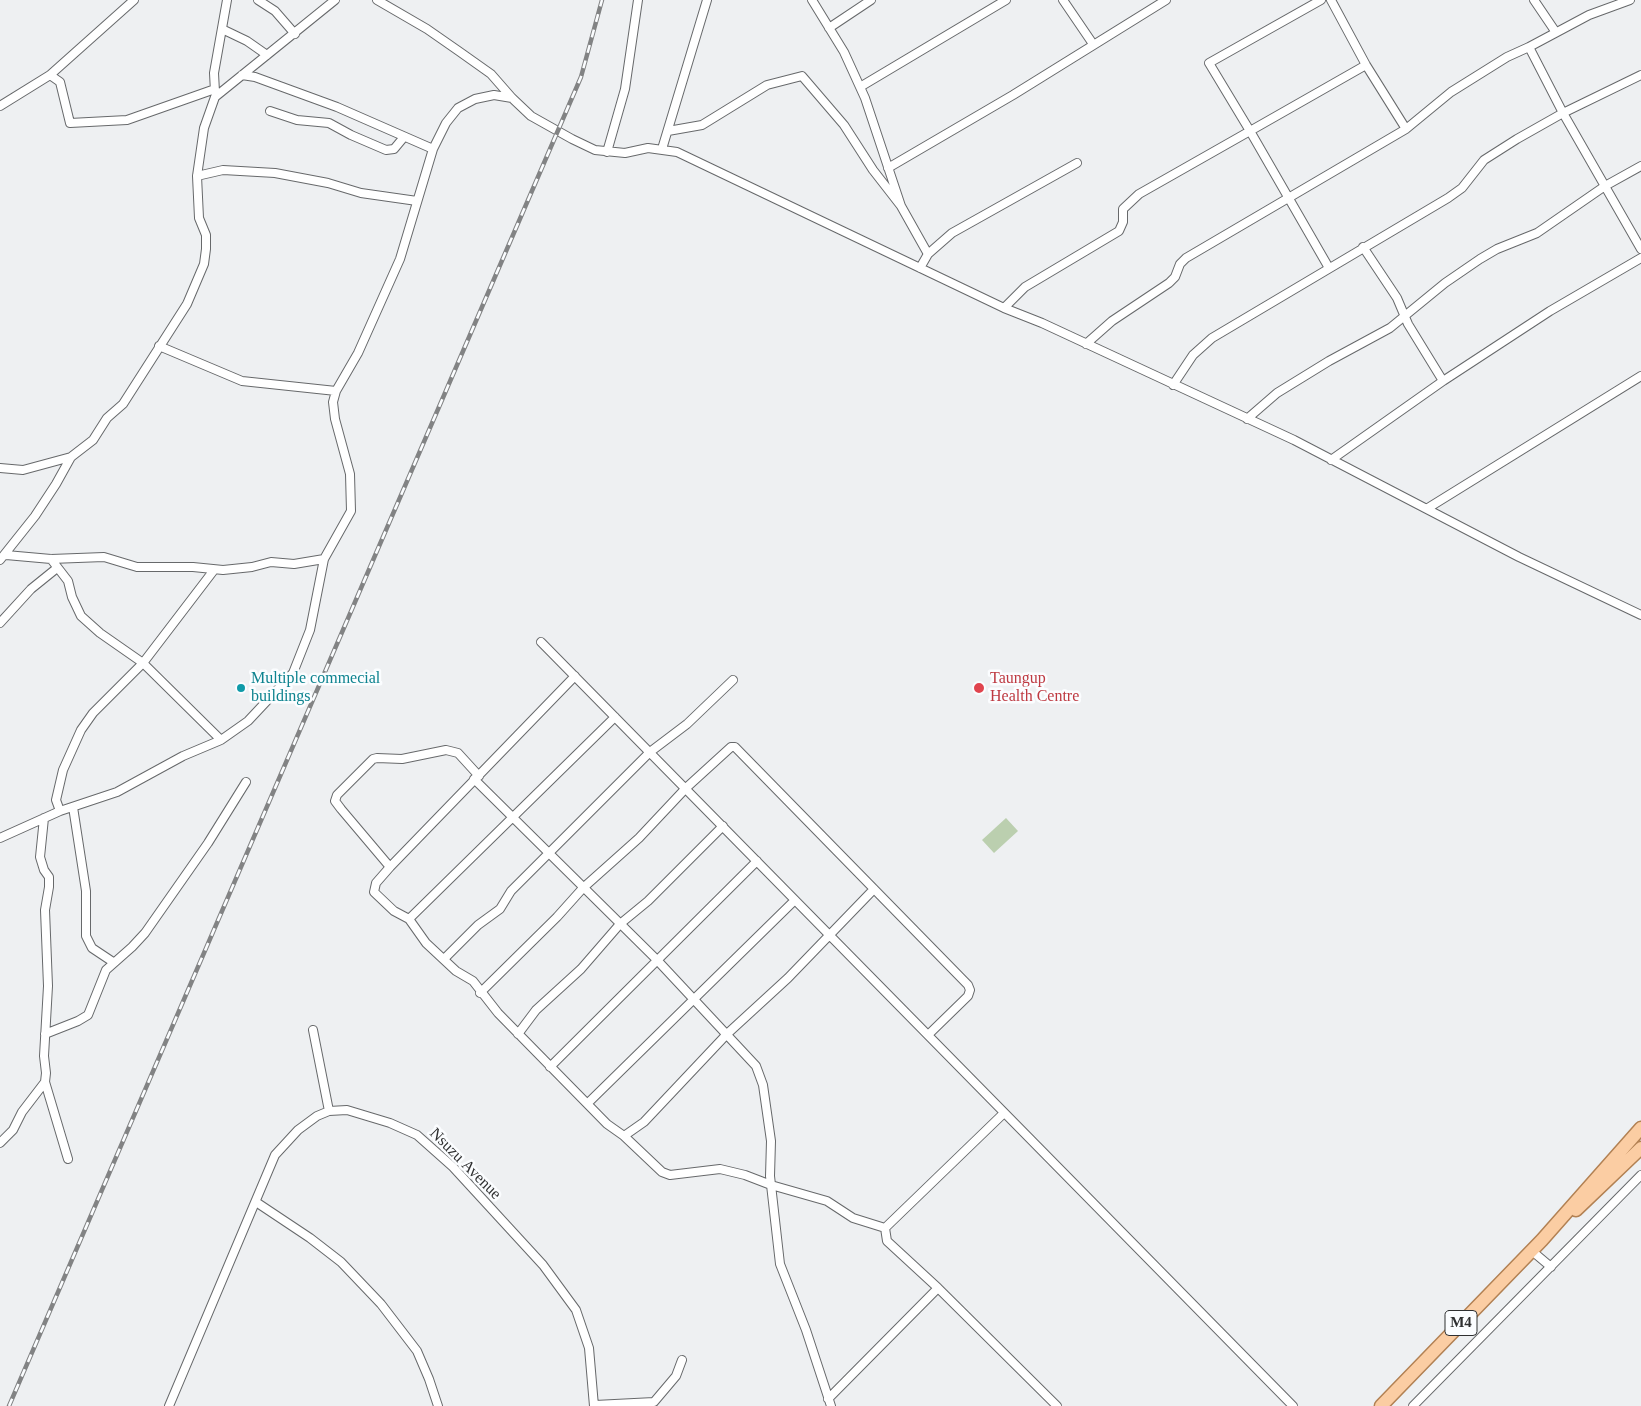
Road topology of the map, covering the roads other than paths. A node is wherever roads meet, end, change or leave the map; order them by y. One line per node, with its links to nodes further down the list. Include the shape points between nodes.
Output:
1 (134, 0): 25 (street)
2 (226, 0): 18 (street)
3 (258, 0): 20 (street, via 275,11)
4 (336, 0): 20 (street)
5 (377, 0): 30 (street, via 428,29 491,74)
6 (638, 0): 40 (street, via 624,89)
7 (707, 0): 36 (street)
8 (812, 0): 17 (street)
9 (871, 0): 17 (street)
10 (1006, 0): 28 (street)
11 (1062, 0): 21 (street)
12 (1166, 0): 21 (street)
13 (1321, 0): 35 (street, via 1208,63)
14 (1331, 0): 24 (street)
15 (1534, 0): 19 (street)
16 (1630, 0): 19 (street)
17 (829, 28): 28 (street)
18 (222, 29): 23 (street); 29 (street, via 214,73)
19 (1555, 31): 22 (street)
20 (296, 34): 23 (street)
21 (1093, 44): 43 (street, via 1014,96)
22 (1529, 47): 33 (street); 34 (street, via 1507,56 1451,92)
23 (266, 55): 26 (street)
24 (1366, 65): 34 (street); 35 (street)
25 (50, 75): 29 (street, via 60,82 70,123 127,120 171,103); 31 (street)
26 (242, 75): 29 (street); 37 (street, via 337,106)
27 (1641, 75): 33 (street)
28 (860, 87): 43 (street)
29 (215, 93): 44 (street, via 204,128)
30 (512, 98): 38 (street, via 494,95 475,98 458,108); 40 (street, via 531,116 557,131 595,150)
31 (0, 106)
32 (270, 111): 37 (street, via 297,120 329,123 386,150 394,149)
33 (1563, 113): 45 (street); 49 (street, via 1484,160 1462,188 1448,198)
34 (1406, 129): 46 (street)
35 (1250, 131): 46 (street); 55 (street, via 1139,194 1123,209 1119,232 1032,282)
36 (668, 132): 39 (street); 48 (street, via 702,125 767,84 802,76 844,125)
37 (404, 138): 38 (street)
38 (433, 149): 47 (street)
39 (662, 149): 40 (street); 53 (street, via 677,152)
40 (607, 152)
41 (1077, 163): 51 (street, via 952,233)
42 (1641, 166): 45 (street)
43 (888, 168): 48 (street)
44 (198, 176): 47 (street, via 223,170 275,173 328,182 361,194); 58 (street, via 199,218 206,235 204,264 183,311)
45 (1605, 186): 50 (street); 56 (street, via 1537,232 1480,259)
46 (1289, 199): 54 (street); 57 (street, via 1186,258 1169,283 1112,321)
47 (417, 201): 62 (street, via 400,259 358,353)
48 (901, 206): 51 (street)
49 (1363, 247): 54 (street); 56 (street)
50 (1641, 249)
51 (928, 254): 53 (street)
52 (1641, 258): 60 (street, via 1550,311)
53 (920, 268): 55 (street)
54 (1329, 268): 61 (street, via 1212,338 1193,355)
55 (1004, 308): 57 (street)
56 (1405, 315): 60 (street, via 1416,340); 63 (street, via 1374,338 1329,360 1277,393)
57 (1086, 344): 61 (street)
58 (159, 346): 62 (street, via 242,381); 64 (street, via 123,404 107,418 93,440)
59 (1641, 376): 67 (street)
60 (1443, 381): 65 (street)
61 (1173, 385): 63 (street)
62 (336, 391): 70 (street, via 333,402 335,419 350,474 351,506 346,522)
63 (1247, 419): 65 (street)
64 (71, 457): 66 (street, via 23,470); 68 (street, via 56,484)
65 (1331, 460): 67 (street)
66 (0, 468)
67 (1428, 508): 73 (street, via 1519,557)
68 (3, 558): 69 (street)
69 (51, 559): 71 (street); 72 (street, via 104,557 137,567)
70 (324, 559): 72 (street); 80 (street, via 310,630 293,674 248,721)
71 (57, 568): 74 (street); 76 (street, via 68,581 81,616)
72 (214, 570): 76 (street)
73 (1641, 615)
74 (0, 622)
75 (541, 642): 77 (street)
76 (143, 663): 80 (street); 86 (street, via 92,713 81,730 63,770 56,800)
77 (575, 676): 79 (street); 82 (street)
78 (733, 680): 81 (street, via 687,724)
79 (615, 717): 81 (street); 87 (street)
80 (221, 740): 85 (street, via 182,756 117,792)
81 (650, 752): 84 (street); 91 (street)
82 (476, 777): 87 (street); 93 (street); 93 (street, via 458,753 446,750 402,759 377,758 337,795 335,801)
83 (246, 782): 102 (street, via 145,933)
84 (686, 788): 89 (street); 94 (street, via 639,838); 95 (street, via 727,749 735,747)
85 (74, 807): 86 (street); 102 (street, via 86,891 86,936 92,948)
86 (60, 811): 88 (street)
87 (511, 817): 91 (street); 97 (street)
88 (44, 818): 90 (street); 106 (street, via 40,857 49,878 45,910 48,994)
89 (723, 826): 92 (street); 98 (street, via 648,901)
90 (0, 838)
91 (548, 854): 94 (street); 100 (street, via 511,891 500,909)
92 (757, 861): 96 (street); 101 (street)
93 (390, 867): 97 (street, via 376,883 374,892 394,911)
94 (583, 888): 98 (street); 103 (street)
95 (874, 889): 99 (street); 109 (street, via 970,990 968,996)
96 (795, 900): 99 (street); 104 (street)
97 (409, 919): 100 (street, via 426,943)
98 (620, 924): 101 (street); 107 (street, via 582,969 536,1010)
99 (830, 935): 108 (street); 109 (street)
100 (444, 959): 103 (street, via 456,971 474,981)
101 (657, 960): 104 (street); 110 (street)
102 (113, 962): 106 (street, via 102,978 88,1015)
103 (480, 993): 107 (street)
104 (694, 998): 108 (street); 112 (street)
105 (313, 1030): 113 (street)
106 (45, 1034): 111 (street)
107 (518, 1034): 110 (street)
108 (726, 1034): 116 (street, via 644,1122); 121 (street, via 760,1074 770,1141)
109 (928, 1035): 114 (street)
110 (550, 1067): 112 (street)
111 (44, 1082): 117 (street, via 13,1130); 119 (street)
112 (588, 1103): 116 (street, via 607,1124)
113 (329, 1111): 122 (street, via 298,1130 274,1155); 132 (street, Nsuzu Avenue, via 347,1110 417,1135 453,1167 543,1264 576,1310 589,1348)
114 (1004, 1114): 123 (street); 134 (street)
115 (1641, 1128): 124 (main road, M4)
116 (624, 1136): 121 (street, via 662,1172 670,1175 720,1168)
117 (0, 1143)
118 (1641, 1148): 124 (main road, M4)
119 (68, 1159)
120 (1641, 1176): 126 (street)
121 (771, 1185): 123 (street, via 827,1201 853,1218); 129 (street, via 783,1276 806,1330)
122 (256, 1202): 130 (street); 131 (street, via 341,1262 381,1304 416,1351)
123 (885, 1228): 127 (street, via 887,1241)
124 (1542, 1240): 125 (main road, M4)
125 (1532, 1251): 126 (street); 135 (main road, M4)
126 (1551, 1267): 136 (street)
127 (938, 1288): 129 (street); 133 (street)
128 (682, 1360): 132 (street, via 676,1376 654,1402)
129 (830, 1402)
130 (169, 1406)
131 (438, 1406)
132 (594, 1406)
133 (1057, 1406)
134 (1293, 1406)
135 (1381, 1406)
136 (1414, 1406)

